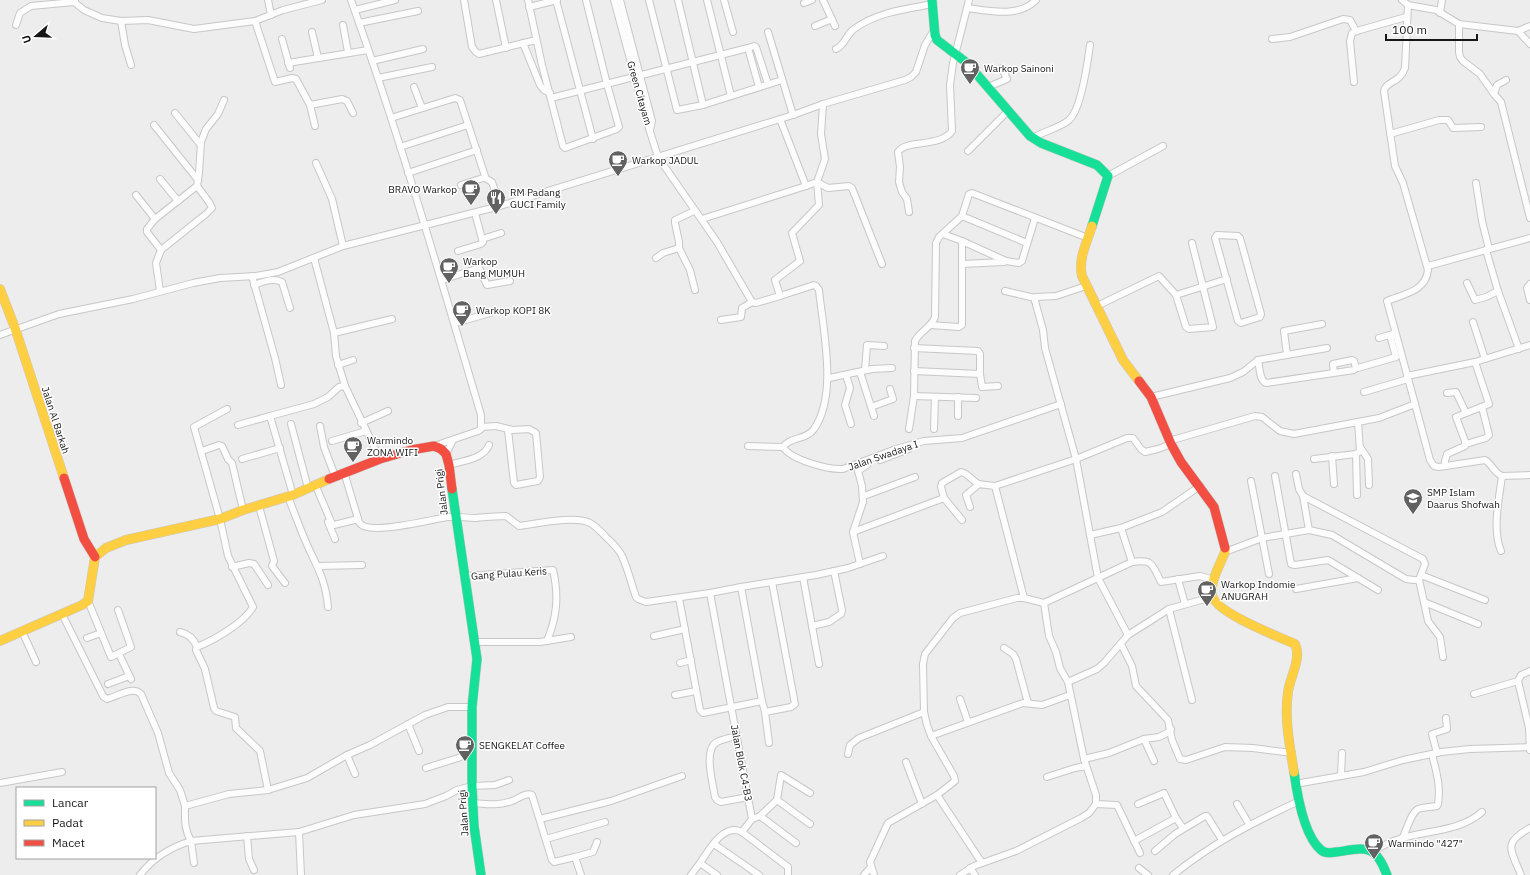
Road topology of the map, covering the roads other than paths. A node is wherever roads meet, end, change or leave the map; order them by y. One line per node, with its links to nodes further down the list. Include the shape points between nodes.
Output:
1 (268, 0): 31 (street)
2 (322, 0): 31 (street)
3 (351, 0): 28 (street)
4 (395, 0): 28 (street)
5 (464, 0): 56 (street, via 473,50 479,54)
6 (496, 0): 56 (street)
7 (528, 0): 26 (street)
8 (557, 0): 26 (street); 81 (street)
9 (586, 0): 76 (street)
10 (614, 0): 71 (street, Green Citayam)
11 (620, 0): 71 (street, Green Citayam)
12 (649, 0): 70 (street)
13 (678, 0): 66 (street)
14 (707, 0): 63 (street)
15 (724, 0): 47 (street)
16 (812, 0): 24 (street)
17 (823, 0): 33 (street)
18 (969, 0): 27 (street)
19 (1036, 0): 27 (street, via 1022,9 1010,11)
20 (1402, 0): 25 (street)
21 (1442, 0): 30 (street)
22 (74, 1): 34 (street, via 84,10 102,18); 39 (street, via 31,6 20,13)
23 (933, 2): 43 (street); 60 (street, via 885,14 864,23 852,30 842,46)
24 (804, 3)
25 (1408, 5): 30 (street); 32 (street)
26 (529, 7): 51 (street)
27 (967, 8): 58 (street)
28 (355, 10): 36 (street)
29 (418, 11): 36 (street)
30 (1440, 13): 37 (street)
31 (271, 14): 35 (street)
32 (1406, 17): 44 (street); 100 (street, via 1404,73 1386,86 1384,91)
33 (832, 19): 40 (street); 41 (street)
34 (121, 21): 35 (street, via 148,20 194,29); 67 (street)
35 (255, 21): 87 (street, via 275,82 292,78 296,80)
36 (359, 23): 61 (street)
37 (1459, 24): 45 (street); 82 (street, via 1460,57 1480,74)
38 (343, 25): 62 (street)
39 (16, 26)
40 (815, 26)
41 (835, 26)
42 (1530, 26): 45 (street)
43 (934, 30): 54 (street); 58 (street, via 936,38)
44 (1356, 31): 49 (street, via 1350,20 1343,19 1290,37); 75 (street, via 1352,33 1350,41)
45 (1518, 31): 53 (street)
46 (312, 32): 64 (street)
47 (733, 32)
48 (768, 32): 73 (street)
49 (1272, 38)
50 (282, 39): 64 (street, via 289,66)
51 (536, 40): 52 (street); 83 (street)
52 (523, 43): 56 (street); 83 (street, via 540,85)
53 (1530, 44)
54 (925, 45): 58 (street); 86 (street, via 916,72 911,77)
55 (1090, 45): 101 (street, via 1087,68 1074,113 1066,122)
56 (506, 48)
57 (748, 48): 63 (street); 77 (street, via 756,47); 79 (street)
58 (947, 48): 80 (street, via 967,63); 123 (street, via 952,63 952,131 937,140 905,146 898,152 899,182 907,199)
59 (423, 49): 65 (street)
60 (836, 49)
61 (368, 50): 62 (street); 65 (street)
62 (348, 52): 64 (street)
63 (720, 56): 66 (street); 84 (street)
64 (318, 58)
65 (372, 61): 72 (street)
66 (693, 62): 70 (street); 88 (street)
67 (131, 65)
68 (432, 67): 72 (street)
69 (1002, 68): 80 (street, via 1008,79)
70 (666, 69): 71 (street); 88 (street, via 677,110)
71 (638, 76): 76 (street); 108 (street, Green Citayam, via 652,121 650,130)
72 (378, 78): 94 (street)
73 (782, 80): 77 (street); 93 (street)
74 (1506, 80): 82 (street, via 1496,85)
75 (1354, 82)
76 (607, 84): 81 (street); 102 (street, via 619,127)
77 (768, 84): 79 (street)
78 (414, 87): 89 (street)
79 (759, 87): 84 (street)
80 (988, 87): 90 (street)
81 (580, 91): 83 (street); 102 (street)
82 (1494, 94): 127 (street, via 1501,102)
83 (550, 96): 102 (street, via 564,147)
84 (730, 96): 88 (street)
85 (224, 100): 103 (street)
86 (823, 104): 93 (street); 116 (street, via 821,134 825,159)
87 (310, 105): 92 (street, via 342,99 347,101); 98 (street)
88 (703, 105)
89 (422, 108): 94 (street); 97 (street, via 457,98 462,104)
90 (1008, 111): 101 (street); 107 (street)
91 (175, 113): 103 (street)
92 (353, 113)
93 (793, 115): 95 (street)
94 (391, 118): 105 (street)
95 (780, 119): 108 (street); 118 (street)
96 (154, 125): 114 (street)
97 (468, 125): 105 (street); 106 (street)
98 (315, 126)
99 (1481, 127): 100 (street, via 1453,128 1448,120 1438,120)
100 (1390, 134): 150 (street, via 1395,166 1403,183)
101 (1033, 138): 111 (street, via 1097,165)
102 (592, 139)
103 (200, 144): 114 (street, via 200,173)
104 (1163, 146): 111 (street)
105 (400, 147): 110 (street)
106 (477, 150): 110 (street); 112 (street)
107 (968, 151)
108 (658, 157): 121 (street); 122 (street, Green Citayam)
109 (316, 163): 139 (street, via 332,199)
110 (408, 173): 130 (street)
111 (1108, 176): 133 (street)
112 (485, 178): 117 (street); 121 (street, via 492,182)
113 (160, 179): 120 (street)
114 (197, 183): 120 (street); 142 (street, via 212,208)
115 (1476, 183): 141 (street)
116 (821, 184): 118 (street); 148 (street, via 832,188 852,188); 167 (street, via 819,204 792,233 800,261 775,280)
117 (461, 185)
118 (806, 186): 129 (street)
119 (136, 195): 128 (street)
120 (178, 201): 128 (street)
121 (500, 206): 124 (street)
122 (694, 210): 129 (street, Green Citayam); 140 (street, via 676,220)
123 (909, 212)
124 (475, 213): 130 (street); 135 (street)
125 (962, 216): 126 (street, via 969,194 972,193); 132 (street); 137 (street)
126 (1035, 218): 133 (street); 137 (street)
127 (1530, 218)
128 (155, 219): 142 (street, via 147,232)
129 (702, 219): 170 (street, Green Citayam)
130 (426, 225): 139 (street); 154 (street)
131 (501, 233): 135 (street)
132 (943, 234): 136 (street); 179 (street, via 936,243 936,314)
133 (1088, 238): 159 (street, via 1080,267)
134 (1530, 238): 141 (street)
135 (482, 239): 143 (street, via 481,244)
136 (962, 241): 147 (street); 149 (street)
137 (1027, 243): 147 (street, via 1021,263)
138 (1192, 243): 160 (street)
139 (343, 246): 144 (street)
140 (679, 248): 145 (street); 162 (street, via 690,270)
141 (1488, 249): 150 (street); 165 (street)
142 (161, 250): 164 (street, via 156,263)
143 (458, 251)
144 (314, 258): 152 (street, via 268,275); 181 (street)
145 (656, 258)
146 (477, 261): 151 (street)
147 (1006, 261): 149 (street)
148 (882, 264)
149 (962, 264): 179 (street, via 962,325)
150 (1428, 266): 182 (street, via 1427,279 1421,286 1387,302)
151 (479, 268): 154 (street); 155 (street, via 487,285)
152 (252, 276): 158 (street); 164 (street, via 220,278)
153 (1227, 279): 153 (street, via 1239,322 1261,316 1240,238 1217,235 1215,238); 160 (street)
154 (442, 280): 177 (street)
155 (510, 281)
156 (1467, 283): 165 (street, via 1475,300)
157 (1530, 284): 169 (street, via 1526,288)
158 (254, 285): 172 (street, via 280,280); 205 (street)
159 (1086, 286): 168 (street, via 1056,296); 171 (street)
160 (1203, 287): 166 (street); 166 (street, via 1212,327 1186,327)
161 (0, 289): 180 (street, Jalan Al Barkah)
162 (695, 290)
163 (1005, 291): 168 (street)
164 (160, 292): 180 (street, via 69,311)
165 (1498, 292): 189 (street)
166 (1176, 295): 171 (street, via 1158,276)
167 (780, 296): 170 (street); 203 (street, via 814,285 818,288)
168 (1035, 298): 216 (street)
169 (1530, 300)
170 (752, 302): 175 (street, via 742,308 741,318)
171 (1097, 306): 214 (street, via 1123,360)
172 (290, 308)
173 (490, 313): 177 (street)
174 (392, 320): 181 (street)
175 (721, 320)
176 (1473, 322): 191 (street)
177 (455, 323): 232 (street, via 481,415)
178 (1322, 324): 190 (street, via 1284,331)
179 (930, 325): 187 (street, via 917,337)
180 (15, 328): 183 (street); 293 (street, Jalan Al Barkah, via 84,539)
181 (334, 333): 195 (street)
182 (1392, 334): 184 (street); 197 (street, via 1396,357); 204 (street)
183 (0, 335)
184 (1379, 338)
185 (1530, 345): 189 (street)
186 (884, 346): 198 (street, via 867,345)
187 (914, 348): 199 (street); 201 (street, via 978,350)
188 (1326, 348): 190 (street)
189 (1519, 349): 191 (street)
190 (1287, 355): 193 (street)
191 (1485, 359): 194 (street)
192 (353, 360): 195 (street)
193 (1258, 360): 200 (street, via 1261,378 1265,383); 214 (street, via 1230,378)
194 (1475, 362): 204 (street); 219 (street, via 1489,402)
195 (338, 365): 206 (street)
196 (892, 368): 198 (street)
197 (1358, 368)
198 (863, 371): 202 (street); 218 (street)
199 (914, 371): 201 (street); 211 (street)
200 (1334, 373)
201 (980, 374): 207 (street, via 982,387)
202 (846, 375): 203 (street); 230 (street, via 850,388 845,405)
203 (829, 378): 245 (street, via 822,410 814,430)
204 (1408, 378): 209 (street); 217 (street)
205 (281, 385)
206 (345, 386): 223 (street, via 339,387 328,397 314,404); 227 (street)
207 (998, 386)
208 (890, 389): 218 (street, via 893,399)
209 (1364, 392)
210 (1447, 393): 222 (street, via 1456,392)
211 (914, 396): 212 (street); 233 (street)
212 (935, 396): 213 (street); 234 (street)
213 (958, 397): 215 (street); 225 (street)
214 (1151, 397): 240 (street)
215 (976, 398)
216 (1060, 404): 238 (street, Jalan Swadaya I, via 962,438); 254 (street)
217 (1415, 404): 226 (street, via 1386,416); 257 (street, via 1430,460 1437,467)
218 (871, 407): 224 (street)
219 (1482, 407): 222 (street); 241 (street, via 1489,435)
220 (227, 409): 248 (street, via 194,427)
221 (388, 411): 227 (street)
222 (1466, 413): 241 (street, via 1457,416 1456,419)
223 (270, 416): 228 (street); 247 (street)
224 (874, 416)
225 (958, 416)
226 (1358, 422): 240 (street, via 1289,434 1262,417 1255,416); 246 (street)
227 (361, 423): 236 (street)
228 (238, 424)
229 (291, 424): 268 (street)
230 (851, 424)
231 (320, 426): 258 (street, via 323,444)
232 (481, 427): 235 (street, via 496,426); 237 (street, via 478,432)
233 (909, 429)
234 (934, 429)
235 (508, 430): 235 (street, via 529,429 536,433 540,477 538,481 516,485 514,483)
236 (366, 431): 239 (street); 253 (street)
237 (453, 440): 243 (street); 249 (street)
238 (924, 441): 245 (street, Jalan Swadaya I, via 843,469 799,459); 273 (street, via 859,468 857,473)
239 (332, 442)
240 (1170, 442): 254 (street, via 1158,449 1145,452 1130,437); 270 (street, via 1181,462)
241 (1466, 444): 257 (street, via 1446,456)
242 (489, 445): 256 (street, via 480,455)
243 (434, 446): 249 (street, Jalan Prigi); 253 (street)
244 (748, 446): 245 (street)
245 (783, 447)
246 (1360, 447): 250 (street); 267 (street, via 1368,459)
247 (280, 448): 252 (street); 272 (street)
248 (202, 451): 278 (street, via 222,446 232,463); 280 (street)
249 (446, 454): 256 (street, Jalan Prigi)
250 (1356, 454): 251 (street); 271 (street)
251 (1332, 456): 255 (street); 266 (street)
252 (242, 459)
253 (380, 459): 258 (street)
254 (1076, 459): 269 (street); 287 (street)
255 (1314, 459)
256 (449, 465): 279 (street, Jalan Prigi)
257 (1445, 466): 262 (street, via 1485,460 1498,475)
258 (339, 474): 268 (street); 281 (street)
259 (1296, 474): 274 (street, via 1299,491)
260 (1530, 475): 262 (street)
261 (1275, 476): 286 (street)
262 (1502, 476): 290 (street, via 1497,524)
263 (915, 477): 273 (street)
264 (1251, 481): 289 (street)
265 (979, 484): 269 (street); 275 (street, via 961,472 942,483); 277 (street, via 966,495)
266 (1334, 484)
267 (1369, 485)
268 (312, 486): 272 (street); 281 (street, via 332,524 336,526); 288 (street)
269 (995, 486): 319 (street)
270 (1200, 486): 283 (street, via 1162,512); 291 (street, via 1214,507)
271 (1357, 495)
272 (291, 496): 276 (street); 297 (street, via 309,549)
273 (864, 496): 285 (street)
274 (1303, 496): 284 (street); 304 (street, via 1423,559 1425,564)
275 (944, 498): 282 (street); 285 (street)
276 (260, 506): 278 (street); 311 (street, via 274,561 272,566)
277 (970, 507)
278 (243, 510): 280 (street)
279 (455, 517): 281 (street, via 369,528 362,526); 302 (street, Jalan Prigi); 318 (street, via 506,516 519,526 564,520 588,522 622,555 638,600 646,602)
280 (220, 519): 293 (street, via 126,540 106,548); 299 (street)
281 (358, 519)
282 (962, 520)
283 (1121, 528): 287 (street); 294 (street)
284 (1309, 530): 286 (street); 304 (street, via 1332,535 1406,578 1414,580)
285 (853, 532): 296 (street)
286 (1286, 534): 289 (street); 298 (street, via 1292,565 1326,559)
287 (1090, 535): 305 (street)
288 (335, 538)
289 (1262, 538): 291 (street); 301 (street)
290 (1501, 551)
291 (1225, 552): 308 (street)
292 (883, 556): 296 (street)
293 (94, 557): 321 (street, via 92,588)
294 (1132, 562): 305 (street); 306 (street, via 1150,562 1161,582)
295 (362, 565): 297 (street)
296 (858, 565): 300 (street)
297 (318, 566): 325 (street, via 327,594)
298 (1339, 566): 307 (street); 309 (street)
299 (232, 567): 312 (street, via 254,564); 343 (street, via 252,609 213,640)
300 (834, 571): 303 (street); 330 (street, via 841,614 829,622)
301 (1269, 574)
302 (466, 576): 340 (street, Gang Pulau Keris, via 553,570 556,593 555,618); 341 (street, Jalan Prigi)
303 (803, 577): 310 (street); 330 (street)
304 (1420, 577): 320 (street); 322 (street)
305 (1098, 578): 323 (street); 335 (street)
306 (1178, 578): 308 (street, via 1200,576); 324 (street)
307 (1358, 578): 309 (street); 315 (street)
308 (1214, 580): 317 (street)
309 (1341, 581): 314 (street)
310 (772, 582): 313 (street); 366 (street, via 795,704)
311 (285, 583)
312 (268, 584)
313 (741, 587): 316 (street); 360 (street)
314 (1296, 589)
315 (1378, 590)
316 (710, 593): 318 (street); 364 (street, Jalan Blok C4-B3)
317 (1212, 597): 324 (street); 380 (street, via 1216,604 1231,615 1296,646 1298,654 1287,698)
318 (679, 598): 331 (street)
319 (1024, 598): 323 (street); 367 (street, via 964,611 954,618 925,654)
320 (1485, 600)
321 (88, 601): 328 (street); 334 (street)
322 (1424, 602): 329 (street); 346 (street, via 1428,621 1440,636)
323 (1044, 603): 352 (street, via 1050,638 1060,668)
324 (1185, 604): 326 (street)
325 (328, 607)
326 (1169, 609): 335 (street); 361 (street)
327 (118, 610): 345 (street, via 131,647)
328 (62, 614): 332 (street); 410 (street, via 104,696 107,699 133,690 138,690 141,694 158,733 169,773 180,790)
329 (1478, 624)
330 (812, 626): 350 (street)
331 (685, 629): 336 (street); 347 (street)
332 (22, 631): 339 (street); 348 (street)
333 (180, 632): 343 (street, via 192,637)
334 (101, 633): 338 (street); 345 (street, via 110,656)
335 (1128, 635): 342 (street)
336 (654, 636)
337 (571, 637): 340 (street)
338 (87, 638)
339 (0, 641)
340 (547, 641): 341 (street)
341 (475, 642): 363 (street, Jalan Prigi, via 477,668)
342 (1121, 644): 352 (street, via 1097,669); 371 (street, via 1132,666 1136,686 1168,720)
343 (197, 647): 399 (street, via 214,708 235,717 236,728 260,751)
344 (1004, 648): 362 (street, via 1016,659)
345 (119, 654): 354 (street, via 130,678)
346 (1443, 657)
347 (691, 660): 349 (street); 355 (street)
348 (36, 662)
349 (680, 663)
350 (819, 664)
351 (1530, 671): 353 (street, via 1521,675)
352 (1068, 682): 358 (street)
353 (1518, 682): 356 (street); 365 (street)
354 (108, 684)
355 (696, 691): 357 (street); 364 (street, via 701,712)
356 (1474, 694)
357 (675, 695)
358 (1070, 695): 362 (street, via 1042,705); 385 (street)
359 (960, 699): 369 (street)
360 (762, 700): 364 (street); 366 (street)
361 (1192, 700)
362 (1028, 703): 369 (street)
363 (472, 707): 370 (street, via 448,707); 379 (street, Jalan Prigi)
364 (732, 707): 372 (street, Jalan Blok C4-B3)
365 (1528, 710): 376 (street)
366 (765, 712): 375 (street)
367 (924, 712): 373 (street); 382 (street, via 859,738 850,745)
368 (1446, 718): 383 (street, via 1447,729 1432,735)
369 (968, 722): 373 (street)
370 (408, 724): 378 (street); 384 (street)
371 (1171, 729): 374 (street, via 1159,737); 380 (street, via 1178,756 1184,760 1225,747)
372 (736, 736): 402 (street, Jalan Blok C4-B3); 402 (street, via 716,742 709,756 715,796 721,802)
373 (931, 736): 401 (street, via 955,779)
374 (1144, 738): 385 (street, via 1109,753); 386 (street)
375 (769, 742)
376 (1530, 747): 377 (street); 383 (street, via 1470,749)
377 (1530, 750)
378 (419, 751)
379 (473, 751): 389 (street); 398 (street, Jalan Prigi)
380 (1292, 753): 397 (street)
381 (1342, 753): 393 (street)
382 (848, 754)
383 (1435, 754): 393 (street); 424 (street, via 1440,793 1438,804 1417,810)
384 (347, 755): 391 (street); 399 (street, via 307,778)
385 (1084, 759): 388 (street)
386 (1154, 761)
387 (906, 762): 406 (street)
388 (1086, 766): 394 (street); 407 (street, via 1096,795)
389 (426, 768)
390 (62, 772): 396 (street)
391 (355, 774)
392 (682, 776): 414 (street, via 611,802)
393 (1341, 776): 397 (street)
394 (1047, 777)
395 (509, 780): 398 (street, via 496,785)
396 (0, 783)
397 (1295, 784): 404 (street)
398 (472, 786): 405 (street, Jalan Prigi); 421 (street, via 425,804 354,815)
399 (268, 790): 410 (street, via 229,794)
400 (810, 794): 403 (street, via 783,774)
401 (937, 794): 406 (street); 440 (street)
402 (748, 797): 415 (street, Jalan Blok C4-B3)
403 (777, 800): 412 (street); 417 (street)
404 (1299, 801): 418 (street); 433 (street, via 1312,838 1321,850 1332,853 1368,849)
405 (473, 803): 414 (street, via 501,804 530,794 534,798); 447 (street, Jalan Prigi)
406 (922, 804): 441 (street, via 888,823)
407 (1096, 804): 428 (street, via 1117,805); 440 (street, via 1081,818 1016,851)
408 (1138, 804): 413 (street, via 1164,793)
409 (1237, 804): 418 (street)
410 (185, 806): 427 (street, via 186,829)
411 (1482, 812): 424 (street, via 1471,821 1435,832)
412 (760, 816): 415 (street); 430 (street)
413 (1176, 818): 419 (street); 428 (street)
414 (540, 819): 425 (street)
415 (752, 819): 422 (street)
416 (605, 822): 425 (street)
417 (810, 824)
418 (1249, 824): 426 (street)
419 (1183, 828): 426 (street, via 1206,816); 432 (street)
420 (1530, 828): 460 (street, via 1516,837 1511,844)
421 (299, 832): 423 (street); 446 (street)
422 (742, 832): 431 (street, via 737,830 723,833); 452 (street, via 788,867)
423 (247, 836): 427 (street); 444 (street, via 249,859)
424 (1403, 837): 433 (street, via 1382,845)
425 (546, 838): 435 (street, via 554,862)
426 (1222, 840): 458 (street)
427 (191, 841): 436 (street, via 170,849); 438 (street)
428 (1134, 841): 434 (street)
429 (597, 842): 435 (street, via 592,852)
430 (796, 843)
431 (714, 844): 439 (street); 451 (street)
432 (1155, 851)
433 (1374, 852): 459 (street)
434 (1140, 853)
435 (575, 857): 448 (street)
436 (156, 858)
437 (155, 859): 445 (street)
438 (194, 863)
439 (700, 863): 449 (street); 450 (street)
440 (982, 863): 442 (street)
441 (871, 867): 453 (street); 454 (street)
442 (970, 868): 455 (street); 456 (street)
443 (1139, 868): 457 (street)
444 (254, 870)
445 (140, 875)
446 (301, 875)
447 (481, 875)
448 (581, 875)
449 (691, 875)
450 (717, 875)
451 (759, 875)
452 (788, 875)
453 (864, 875)
454 (874, 875)
455 (960, 875)
456 (975, 875)
457 (1148, 875)
458 (1173, 875)
459 (1388, 875)
460 (1522, 875)

